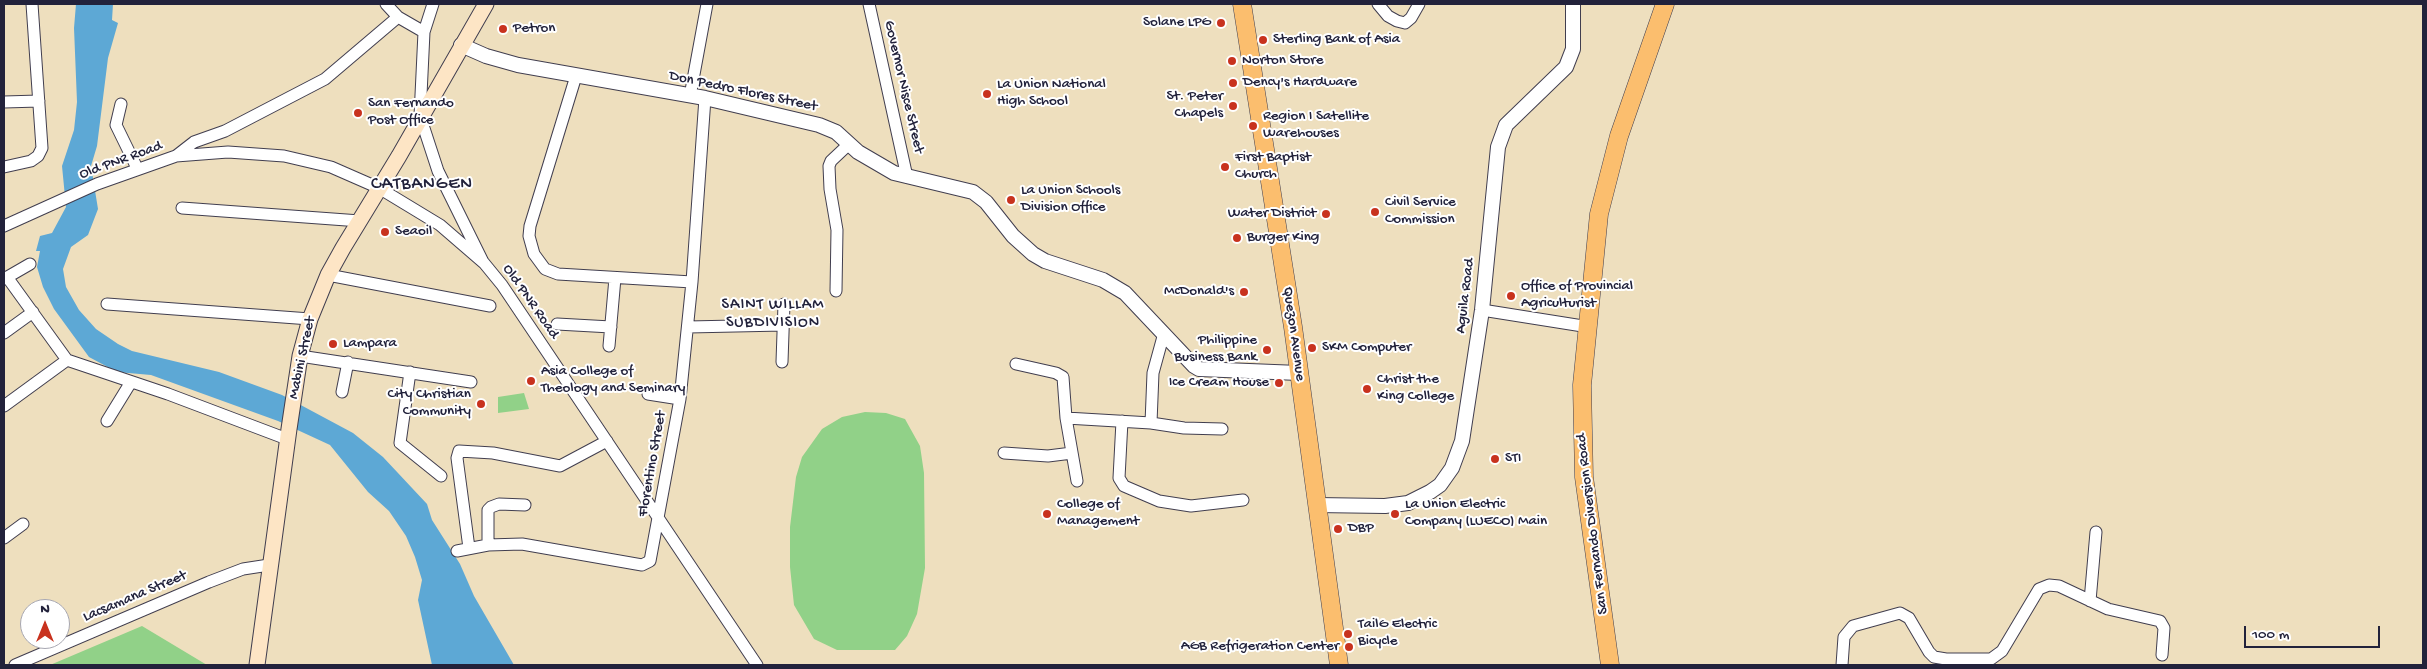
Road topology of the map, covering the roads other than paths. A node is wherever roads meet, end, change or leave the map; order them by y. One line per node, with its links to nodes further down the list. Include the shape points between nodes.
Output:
1 (32, 4): 18 (street)
2 (386, 4): 12 (street)
3 (433, 4): 13 (street)
4 (486, 4): 14 (main road, Mabini Street)
5 (707, 4): 16 (street)
6 (869, 4): 28 (street, Governor Nisce Street)
7 (1242, 4): 60 (main road, Quezon Avenue)
8 (1378, 4): 9 (street, via 1397,22 1405,22)
9 (1419, 4)
10 (1573, 4): 43 (street, Aguila Road, via 1573,49 1566,67 1516,114 1501,134)
11 (1666, 4): 50 (main road, San Fernando Diversion Road, via 1619,136 1600,214)
12 (398, 17): 13 (street); 22 (street, via 325,79)
13 (424, 32): 21 (street)
14 (461, 46): 15 (street, Don Pedro Flores Street, via 518,65); 21 (main road, Mabini Street)
15 (576, 76): 16 (street, Don Pedro Flores Street); 37 (street, via 530,226 530,244 540,263 550,272)
16 (690, 96): 17 (street, Don Pedro Flores Street)
17 (705, 98): 23 (street, Don Pedro Flores Street, via 819,125 836,132); 38 (street, Florentino Street)
18 (39, 101): 19 (street); 26 (street, via 41,153 31,161)
19 (4, 102)
20 (121, 104): 27 (street, via 116,125)
21 (420, 116): 29 (main road, Mabini Street); 34 (street, via 438,171)
22 (226, 131): 24 (street); 25 (street, via 194,142)
23 (848, 145): 28 (street, Don Pedro Flores Street, via 878,165); 39 (street, via 829,166 837,230)
24 (228, 152): 25 (street, Old PNR Road); 29 (street, Old PNR Road, via 284,156 331,167)
25 (176, 156): 27 (street, Old PNR Road)
26 (4, 168)
27 (137, 168): 32 (street, Old PNR Road)
28 (907, 177): 52 (street, Don Pedro Flores Street, via 973,192 1033,254 1103,280 1126,293)
29 (379, 188): 31 (main road, Mabini Street); 34 (street, Old PNR Road, via 440,225)
30 (182, 208): 31 (street)
31 (360, 220): 35 (main road, Mabini Street)
32 (4, 226)
33 (30, 264): 36 (street)
34 (484, 264): 73 (street, Old PNR Road, via 502,284)
35 (328, 275): 42 (street); 45 (main road, Mabini Street)
36 (5, 278): 44 (street)
37 (615, 278): 38 (street); 48 (street)
38 (692, 282): 49 (street, Florentino Street)
39 (836, 291)
40 (107, 304): 45 (street)
41 (784, 304): 47 (street)
42 (490, 306)
43 (1482, 310): 50 (street); 80 (street, Aguila Road, via 1462,440 1452,468 1440,485 1418,499 1398,505)
44 (34, 312): 51 (street); 55 (street)
45 (310, 319): 54 (main road, Mabini Street)
46 (557, 324): 48 (street)
47 (783, 325): 49 (street); 57 (street)
48 (611, 327): 53 (street)
49 (688, 327): 65 (street, Florentino Street)
50 (1589, 327): 93 (main road, San Fernando Diversion Road, via 1582,385 1582,449)
51 (4, 333)
52 (1164, 333): 60 (street, Don Pedro Flores Street, via 1199,369); 70 (street, via 1153,373)
53 (609, 346)
54 (300, 356): 56 (street); 72 (main road, Mabini Street)
55 (66, 360): 61 (street); 66 (street)
56 (348, 362): 59 (street); 63 (street)
57 (782, 362)
58 (1016, 364): 67 (street, via 1062,375)
59 (410, 372): 62 (street); 76 (street, via 400,443)
60 (1299, 373): 80 (main road, Quezon Avenue)
61 (131, 382): 68 (street); 72 (street)
62 (472, 382)
63 (342, 392)
64 (648, 394): 65 (street)
65 (680, 399): 81 (street, Florentino Street)
66 (4, 406)
67 (1066, 418): 69 (street); 75 (street)
68 (107, 421)
69 (1122, 421): 70 (street); 78 (street, via 1119,478 1124,486 1159,502 1191,506)
70 (1151, 423): 71 (street, via 1184,428)
71 (1222, 428)
72 (288, 434): 86 (main road, Mabini Street)
73 (606, 441): 81 (street, Old PNR Road); 85 (street, Florentino Street, via 560,466 493,453 459,451 463,550)
74 (1004, 452): 75 (street, via 1048,456)
75 (1072, 452): 77 (street)
76 (441, 476)
77 (1077, 481)
78 (1243, 500)
79 (525, 505): 85 (street, via 499,504 488,510)
80 (1316, 505): 92 (main road, Quezon Avenue)
81 (659, 520): 85 (street, Florentino Street, via 652,558 647,564 522,544); 91 (street, Old PNR Road)
82 (23, 524): 84 (street)
83 (2096, 532): 87 (street)
84 (4, 538)
85 (488, 545)
86 (269, 565): 89 (street, Lacsamana Street, via 243,569 209,582); 90 (main road, Mabini Street)
87 (2090, 601): 88 (street, via 2118,612 2160,621 2164,628); 94 (street, via 2059,586 2043,586 2002,651 1996,657 1984,660 1934,657 1909,618 1893,613 1860,623 1847,632 1842,644)
88 (2162, 654)
89 (15, 665)
90 (257, 665)
91 (757, 665)
92 (1339, 665)
93 (1610, 665)
94 (1842, 665)

